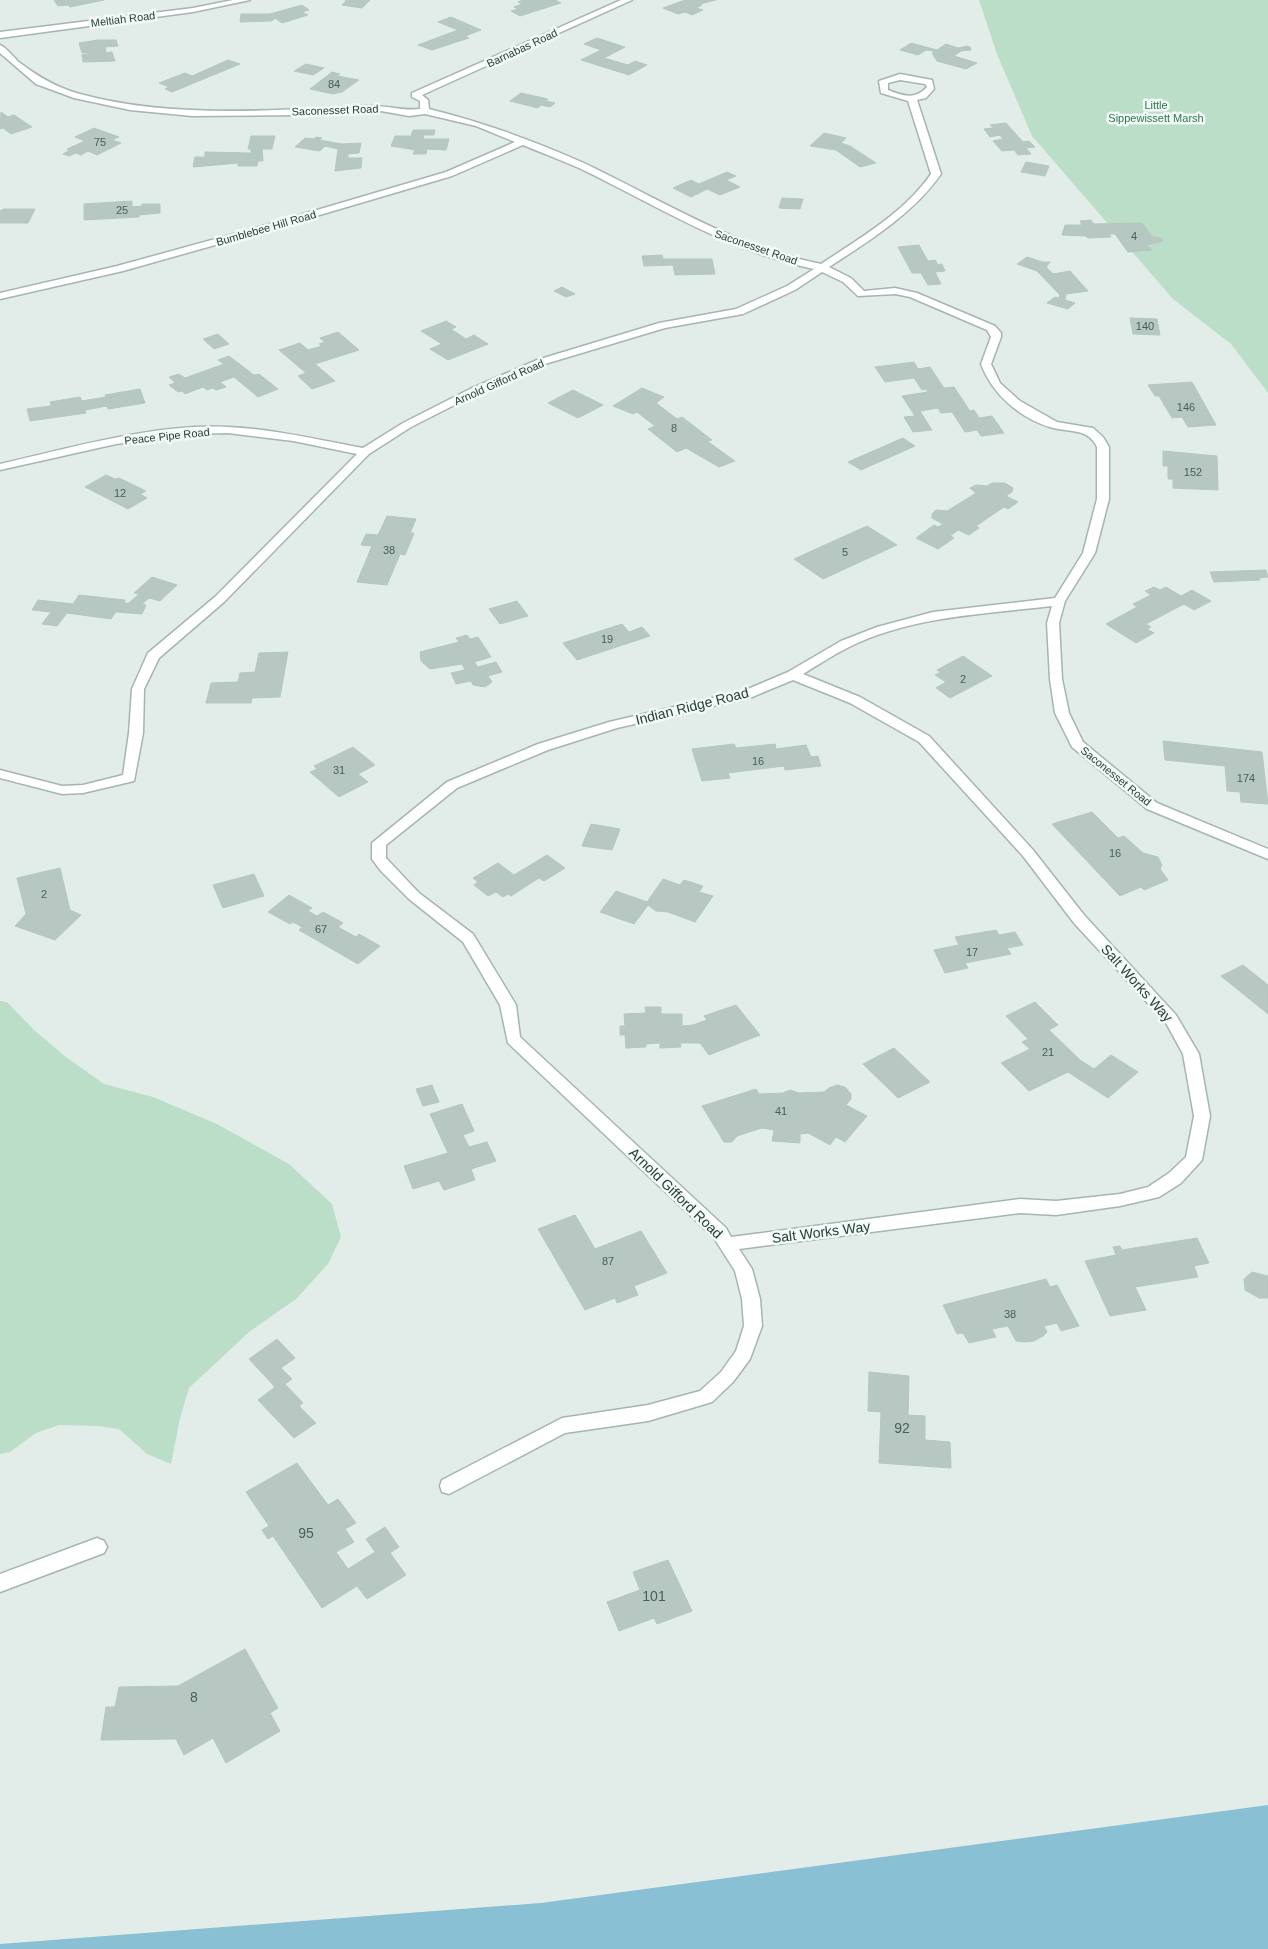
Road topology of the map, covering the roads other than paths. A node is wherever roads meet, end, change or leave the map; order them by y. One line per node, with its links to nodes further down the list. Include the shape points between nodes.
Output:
1 (246, 0): 3 (street, Meltiah Road)
2 (628, 0): 5 (street, Barnabas Road)
3 (0, 35)
4 (0, 48): 7 (street, Saconesset Road, via 39,82 77,96 130,107 192,113)
5 (409, 98): 7 (street, Barnabas Road); 8 (street, via 424,100)
6 (912, 99): 10 (street, Arnold Gifford Road, via 936,174 903,210 864,240)
7 (381, 108): 8 (street, Saconesset Road, via 409,113)
8 (426, 111): 9 (street, Saconesset Road, via 479,124)
9 (525, 141): 10 (street, Saconesset Road, via 704,228 785,260); 11 (street, Bumblebee Hill Road, via 449,174 119,269)
10 (820, 267): 12 (street, Arnold Gifford Road, via 791,288 739,312 663,325 541,362 474,391); 14 (street, Saconesset Road, via 847,280 862,294 894,292 913,295 989,326 996,333 986,364 998,389 1054,425 1091,431 1101,440 1103,499 1089,553)
11 (0, 296)
12 (364, 452): 13 (street, Peace Pipe Road, via 228,430 192,431 116,442); 16 (street, Arnold Gifford Road, via 220,599 153,656 138,689 129,778 83,789 62,790)
13 (0, 467)
14 (1059, 601): 15 (street, Indian Ridge Road, via 933,616 881,630 845,644); 18 (street, Saconesset Road, via 1052,623 1056,678 1062,713 1077,744 1152,806)
15 (794, 675): 17 (street, Indian Ridge Road, via 747,694 614,725 518,756 452,785 379,843); 19 (street, Salt Works Way, via 855,700 924,739 1028,853 1079,919 1171,1019 1191,1054 1202,1116 1194,1160 1153,1192 1120,1200 1056,1208 1020,1206)
16 (0, 774)
17 (379, 853): 19 (street, Arnold Gifford Road, via 379,859 386,868 414,896 468,938 508,1005 512,1040 720,1233)
18 (1268, 854)
19 (727, 1244): 20 (street, Arnold Gifford Road, via 743,1269 751,1299 753,1326 744,1354 706,1397 648,1413 562,1426)
20 (449, 1486)
21 (97, 1548): 22 (street)
22 (0, 1583)

